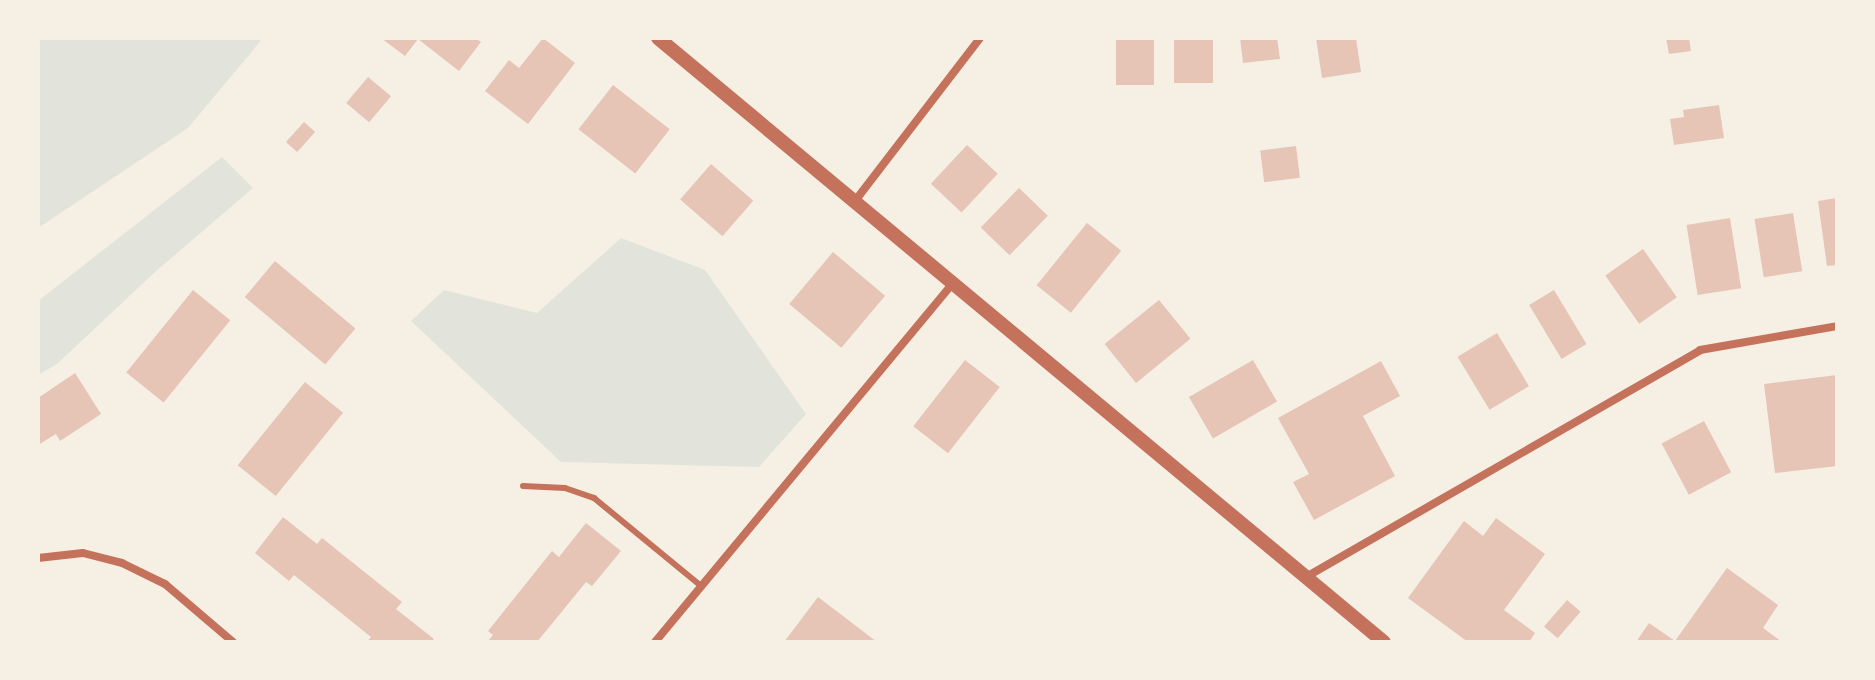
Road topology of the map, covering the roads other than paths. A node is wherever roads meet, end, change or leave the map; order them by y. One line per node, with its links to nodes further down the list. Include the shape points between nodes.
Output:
1 (658, 38): 3 (street)
2 (980, 38): 3 (street)
3 (855, 201): 4 (street)
4 (951, 285): 8 (street); 9 (street)
5 (1837, 326): 8 (street, via 1700,350)
6 (523, 486): 9 (lane, via 565,488 594,498)
7 (38, 558): 10 (street, via 83,553 122,563 165,584)
8 (1306, 577): 12 (street)
9 (701, 586): 11 (street)
10 (233, 642)
11 (655, 642)
12 (1384, 642)

